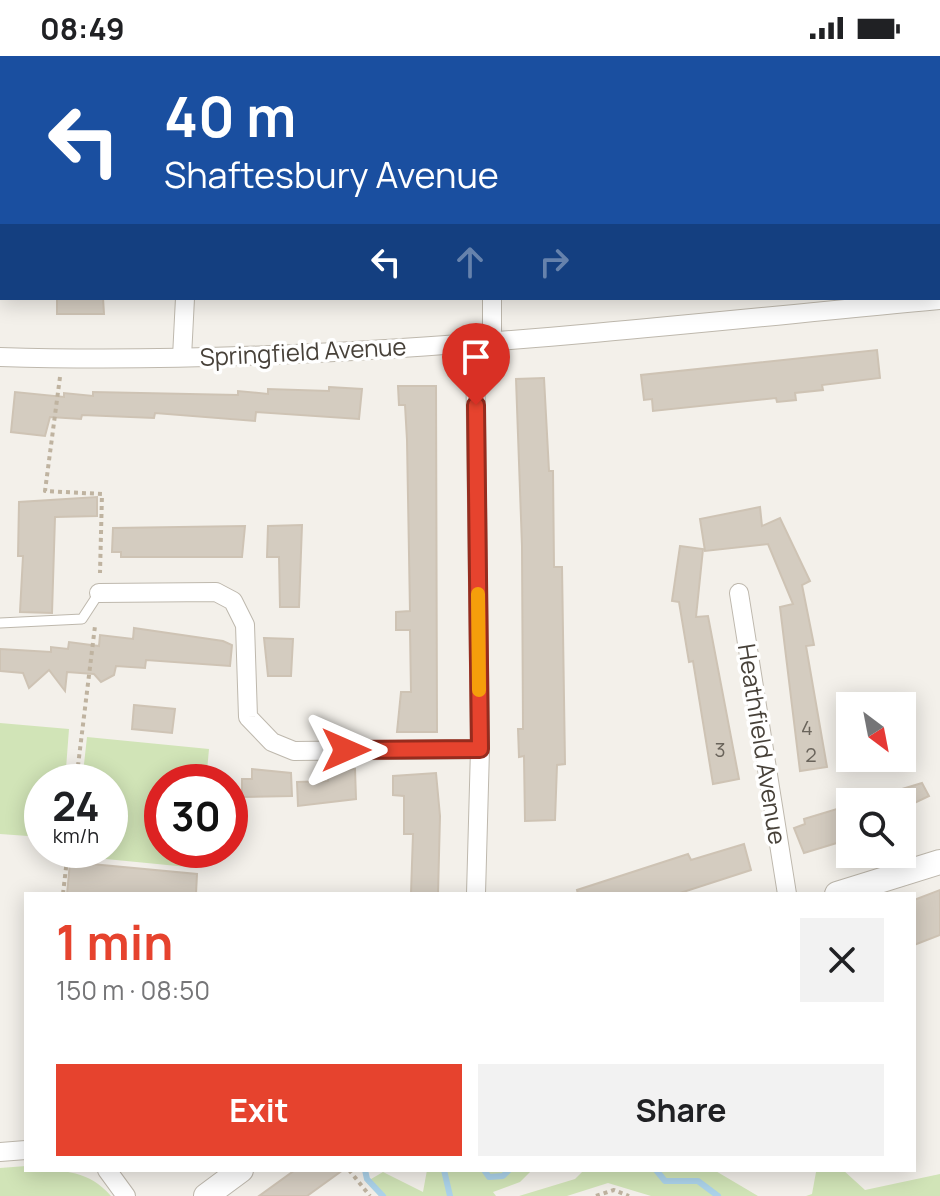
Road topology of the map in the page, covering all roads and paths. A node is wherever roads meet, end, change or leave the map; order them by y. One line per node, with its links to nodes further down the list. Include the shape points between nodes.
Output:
1 (185, 300): 6 (street)
2 (492, 300): 4 (street)
3 (940, 300): 4 (street, Springfield Avenue)
4 (484, 342): 6 (street, Springfield Avenue); 11 (street)
5 (0, 357): 7 (street, Springfield Avenue)
6 (182, 357): 7 (street, Springfield Avenue)
7 (62, 359): 8 (path, via 45,491 102,494)
8 (99, 593): 10 (lane, via 82,619); 11 (street, via 216,592 233,601 245,625 248,717 272,742 294,751); 12 (path)
9 (739, 593): 17 (street, Heathfield Avenue)
10 (0, 623)
11 (480, 749): 16 (street)
12 (78, 764)
13 (940, 862): 18 (street)
14 (66, 868): 15 (path)
15 (63, 892)
16 (476, 892)
17 (787, 892)
18 (843, 892)
19 (24, 1150): 20 (street)
20 (0, 1152)
21 (108, 1172): 25 (street)
22 (238, 1172): 24 (street)
23 (351, 1172): 26 (path)
24 (215, 1186)
25 (126, 1196)
26 (370, 1196)
27 (596, 1196): 28 (path, via 614,1190)
28 (629, 1196)

